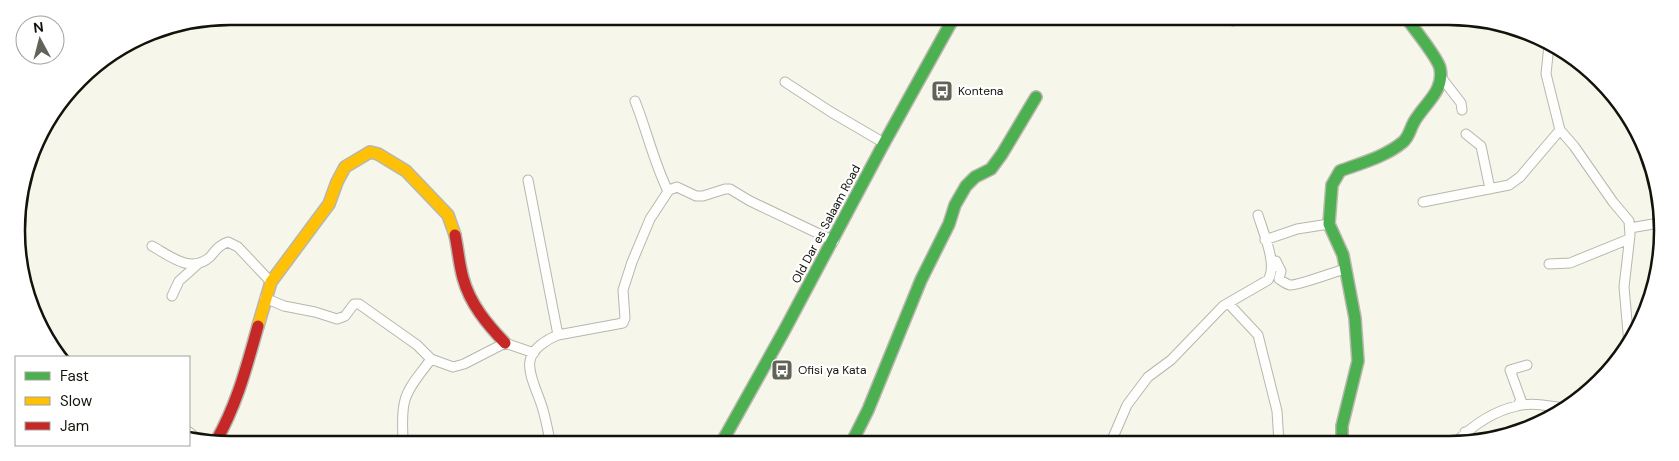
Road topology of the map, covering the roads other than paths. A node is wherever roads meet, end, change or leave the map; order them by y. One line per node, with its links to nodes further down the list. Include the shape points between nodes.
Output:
1 (950, 25): 11 (street, Old Dar es Salaam Road)
2 (1411, 25): 4 (street, via 1440,66)
3 (1548, 51): 9 (street, via 1546,74)
4 (1442, 77): 8 (street, via 1461,103); 17 (street, via 1438,90 1402,143 1379,157 1340,171 1332,186)
5 (785, 82): 11 (street)
6 (1036, 97): 46 (street, via 991,169 975,177 954,205 949,224 921,280)
7 (636, 101): 14 (street, via 658,172)
8 (1462, 110)
9 (1560, 130): 13 (street, via 1520,177 1508,185); 19 (street, via 1624,213)
10 (1466, 134): 13 (street, via 1481,146)
11 (884, 143): 22 (street, Old Dar es Salaam Road)
12 (528, 180): 33 (street)
13 (1490, 189): 15 (street)
14 (668, 191): 22 (street, via 677,188 703,196 730,189); 33 (street, via 650,219 632,262 623,290 623,322)
15 (1423, 202)
16 (1258, 215): 21 (street)
17 (1329, 224): 21 (street, via 1297,229); 27 (street, via 1343,255)
18 (1654, 224): 19 (street)
19 (1630, 228): 20 (street)
20 (1629, 239): 26 (street, via 1570,263); 32 (street, via 1624,287)
21 (1265, 240): 31 (street, via 1272,262 1271,275)
22 (834, 241): 45 (street, Old Dar es Salaam Road)
23 (152, 246): 25 (street, via 184,264)
24 (1276, 261): 27 (street, via 1281,271 1279,279 1290,285)
25 (198, 264): 28 (street, via 209,258 221,244 228,242 238,247); 29 (street, via 179,281)
26 (1549, 264)
27 (1345, 269): 49 (street, via 1355,318 1358,361)
28 (271, 282): 30 (street); 34 (street, via 329,204 345,167 370,152 378,154 406,170 448,215 455,232 468,295 484,322)
29 (172, 296)
30 (265, 298): 36 (street, via 337,320 345,316 354,304 359,304); 42 (street, via 245,374)
31 (1229, 304): 47 (street, via 1223,306 1170,360 1148,377 1127,405); 48 (street, via 1258,335 1277,411)
32 (1628, 330)
33 (558, 335): 35 (street)
34 (506, 343): 35 (street); 36 (street, via 459,366)
35 (534, 353): 44 (street, via 530,361 531,376)
36 (431, 359): 43 (street, via 405,400)
37 (1527, 365): 38 (street, via 1510,370 1520,400)
38 (1518, 405): 39 (street); 40 (street, via 1493,414)
39 (1553, 407)
40 (1466, 432): 41 (street); 50 (street)
41 (1469, 435)
42 (219, 436)
43 (403, 436)
44 (549, 436)
45 (725, 436)
46 (855, 436)
47 (1114, 436)
48 (1279, 436)
49 (1342, 436)
50 (1462, 436)

